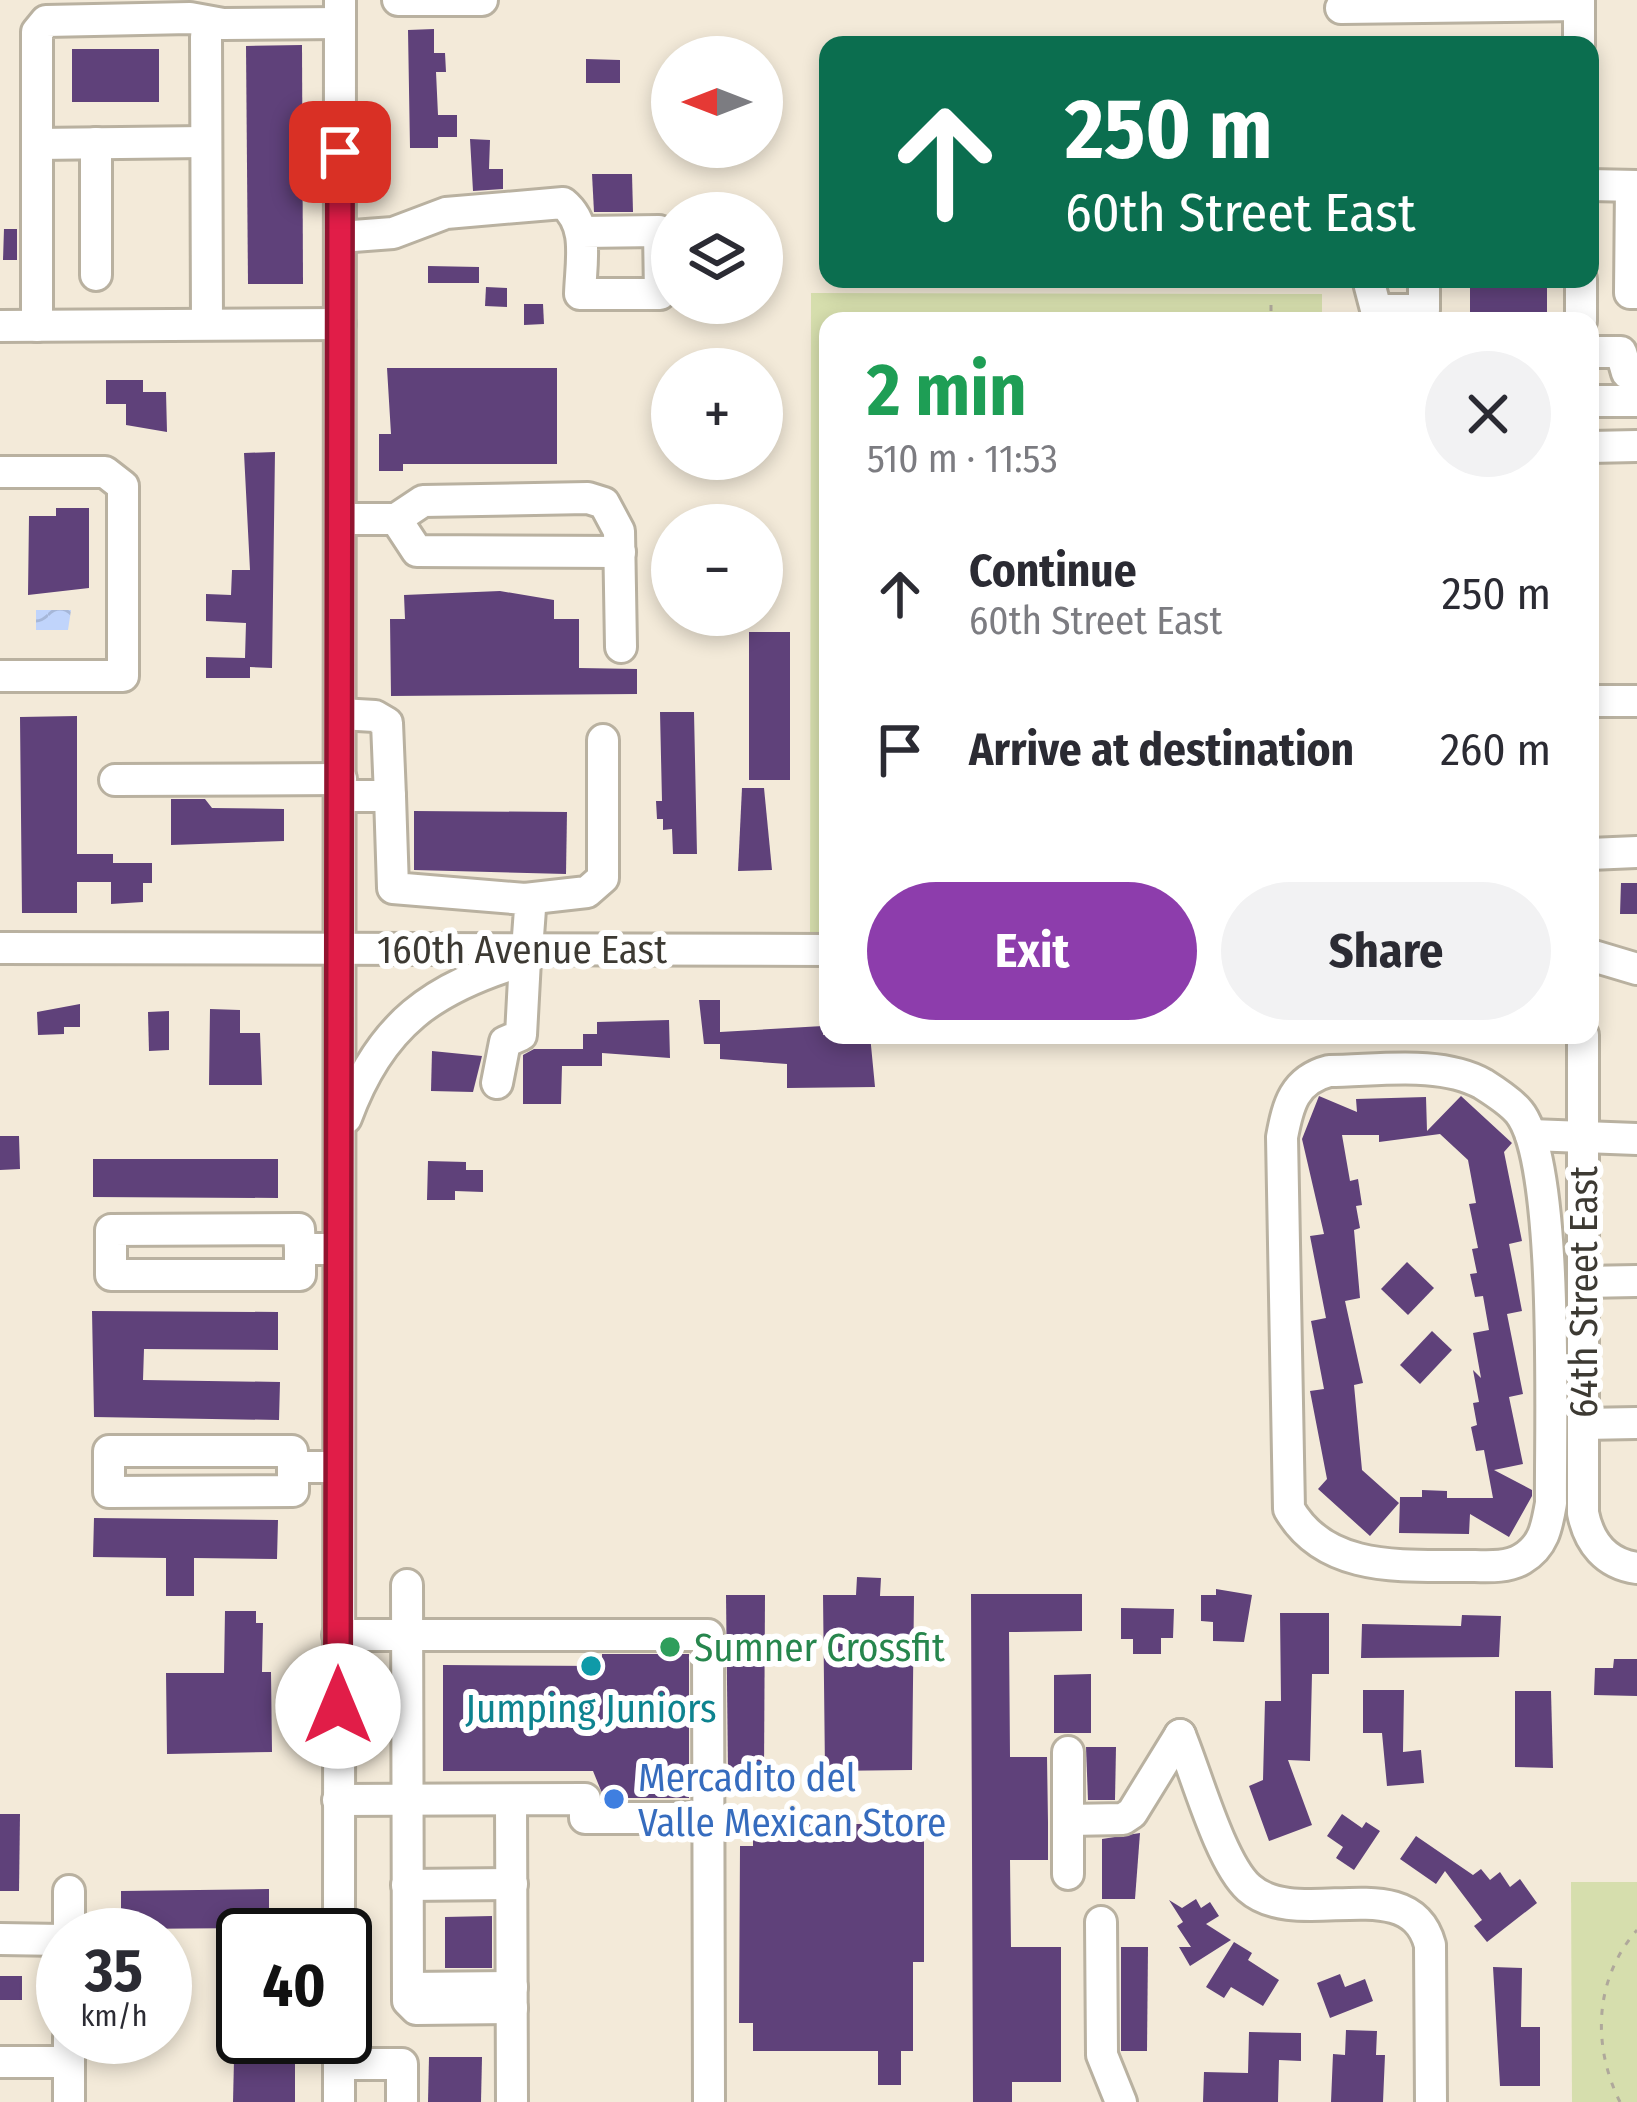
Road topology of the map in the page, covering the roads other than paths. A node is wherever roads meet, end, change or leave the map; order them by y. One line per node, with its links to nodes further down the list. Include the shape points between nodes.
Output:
1 (398, 0): 2 (street)
2 (482, 0)
3 (1579, 3): 4 (street); 6 (street)
4 (1340, 8)
5 (340, 12): 10 (street, via 223,24 190,17 46,21 37,32); 14 (street)
6 (1579, 36)
7 (206, 37): 8 (street)
8 (205, 142): 9 (street); 19 (street)
9 (96, 143): 10 (street); 15 (street)
10 (37, 144): 22 (street)
11 (1599, 185): 12 (street)
12 (1634, 186): 17 (street, via 1630,293)
13 (582, 232): 14 (street, via 563,203 446,213 393,233)
14 (340, 237): 20 (street)
15 (96, 274)
16 (1424, 288): 18 (street, via 1424,310)
17 (1637, 293)
18 (1406, 312)
19 (207, 324): 20 (street); 22 (street)
20 (340, 324): 30 (street)
21 (0, 326): 22 (street)
22 (37, 326)
23 (1599, 352): 24 (street, via 1621,352 1627,373)
24 (1637, 373)
25 (1599, 400): 26 (street)
26 (1637, 401)
27 (1637, 446): 28 (street)
28 (1599, 447)
29 (0, 472): 34 (street, via 105,472 123,486 123,676)
30 (340, 519): 31 (street); 37 (street)
31 (396, 519): 32 (street, via 417,551); 32 (street, via 423,501 588,498 613,513)
32 (620, 552): 33 (street)
33 (621, 647)
34 (0, 676)
35 (1599, 701): 36 (street)
36 (1637, 701)
37 (340, 714): 40 (street); 41 (street, via 387,723)
38 (603, 740): 44 (street, via 603,878 587,892)
39 (115, 780): 40 (street)
40 (341, 788): 41 (street); 45 (street)
41 (389, 796): 44 (street, via 393,887)
42 (1637, 852): 43 (street)
43 (1599, 854)
44 (525, 899): 48 (street)
45 (340, 947): 46 (street, 160th Avenue East); 48 (street, 160th Avenue East); 53 (street)
46 (0, 948)
47 (819, 950): 48 (street, 160th Avenue East)
48 (526, 955): 52 (street, via 521,1035 505,1042); 53 (street, via 412,1012 374,1059)
49 (1599, 958): 50 (street)
50 (1637, 969)
51 (1583, 1044): 56 (street, 64th Street East)
52 (497, 1083)
53 (340, 1135): 58 (street)
54 (1531, 1136): 56 (street); 66 (street, via 1549,1244); 66 (street, via 1520,1113 1460,1075 1328,1071 1291,1099 1282,1138 1284,1493 1311,1536 1379,1566 1509,1565 1545,1534)
55 (1637, 1139): 56 (street)
56 (1582, 1140): 60 (street, 64th Street East)
57 (300, 1250): 57 (street, via 299,1229 112,1230 112,1275 300,1274); 58 (street)
58 (339, 1250): 64 (street)
59 (1637, 1281): 60 (street)
60 (1582, 1282): 61 (street, 64th Street East)
61 (1583, 1424): 62 (street); 65 (street, 64th Street East)
62 (1637, 1424)
63 (292, 1467): 63 (street, via 292,1451 109,1451 109,1492 292,1491); 64 (street)
64 (339, 1467): 69 (street)
65 (1583, 1502): 66 (street); 67 (street, 64th Street East, via 1594,1546)
66 (1551, 1503)
67 (1637, 1568)
68 (407, 1585): 70 (street)
69 (338, 1635): 70 (street); 72 (street)
70 (407, 1635): 73 (street); 75 (street, via 708,1635)
71 (1068, 1752): 76 (street)
72 (338, 1800): 73 (street); 82 (street)
73 (407, 1800): 74 (street); 79 (street)
74 (511, 1800): 75 (street, via 585,1799 585,1818); 78 (street)
75 (708, 1818): 96 (street)
76 (1068, 1820): 77 (street); 98 (street, via 1123,1820 1180,1735 1247,1886 1283,1905 1391,1905 1423,1926 1430,1945)
77 (1068, 1874)
78 (512, 1884): 79 (street); 86 (street)
79 (407, 1885): 86 (street, via 408,2001 416,2009)
80 (69, 1891): 81 (street)
81 (68, 1908)
82 (339, 1908)
83 (1101, 1922): 97 (street, via 1102,2055)
84 (36, 1938): 85 (street)
85 (0, 1939)
86 (512, 1998): 95 (street)
87 (36, 2055): 89 (street)
88 (372, 2057): 94 (street, via 402,2064)
89 (0, 2062)
90 (69, 2064): 92 (street)
91 (339, 2064): 93 (street)
92 (69, 2102)
93 (340, 2102)
94 (402, 2102)
95 (512, 2102)
96 (709, 2102)
97 (1121, 2102)
98 (1430, 2102)

